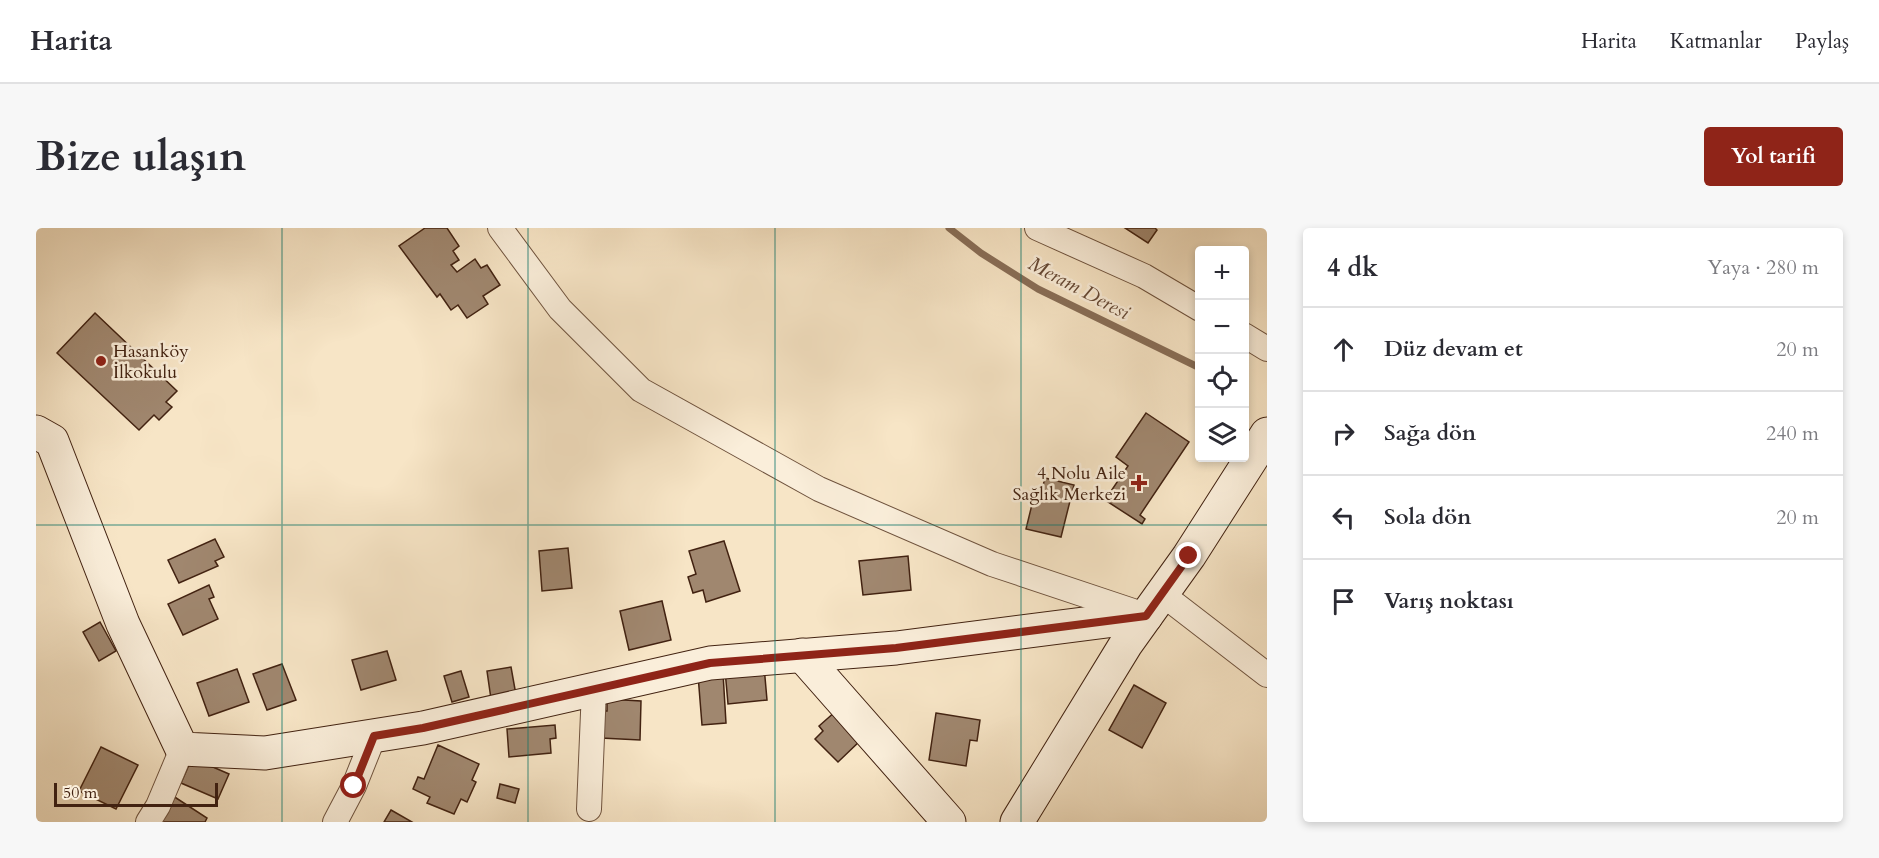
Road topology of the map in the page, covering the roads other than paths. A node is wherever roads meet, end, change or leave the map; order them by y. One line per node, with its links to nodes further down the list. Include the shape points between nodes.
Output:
1 (500, 228): 8 (street, via 560,309 641,390 819,489 992,564)
2 (1037, 228): 3 (street, via 1144,276)
3 (1195, 306)
4 (1249, 338): 5 (street)
5 (1267, 349)
6 (36, 432): 13 (street, via 52,441 123,624)
7 (1267, 434): 8 (street)
8 (1154, 605): 9 (street, via 896,648); 10 (street); 18 (street)
9 (802, 655): 11 (street, via 710,663); 17 (street)
10 (1267, 675)
11 (594, 689): 12 (street); 14 (street)
12 (374, 736): 13 (street, via 265,753); 16 (street)
13 (182, 749): 15 (street)
14 (589, 809)
15 (148, 822)
16 (335, 822)
17 (949, 822)
18 (1017, 822)

